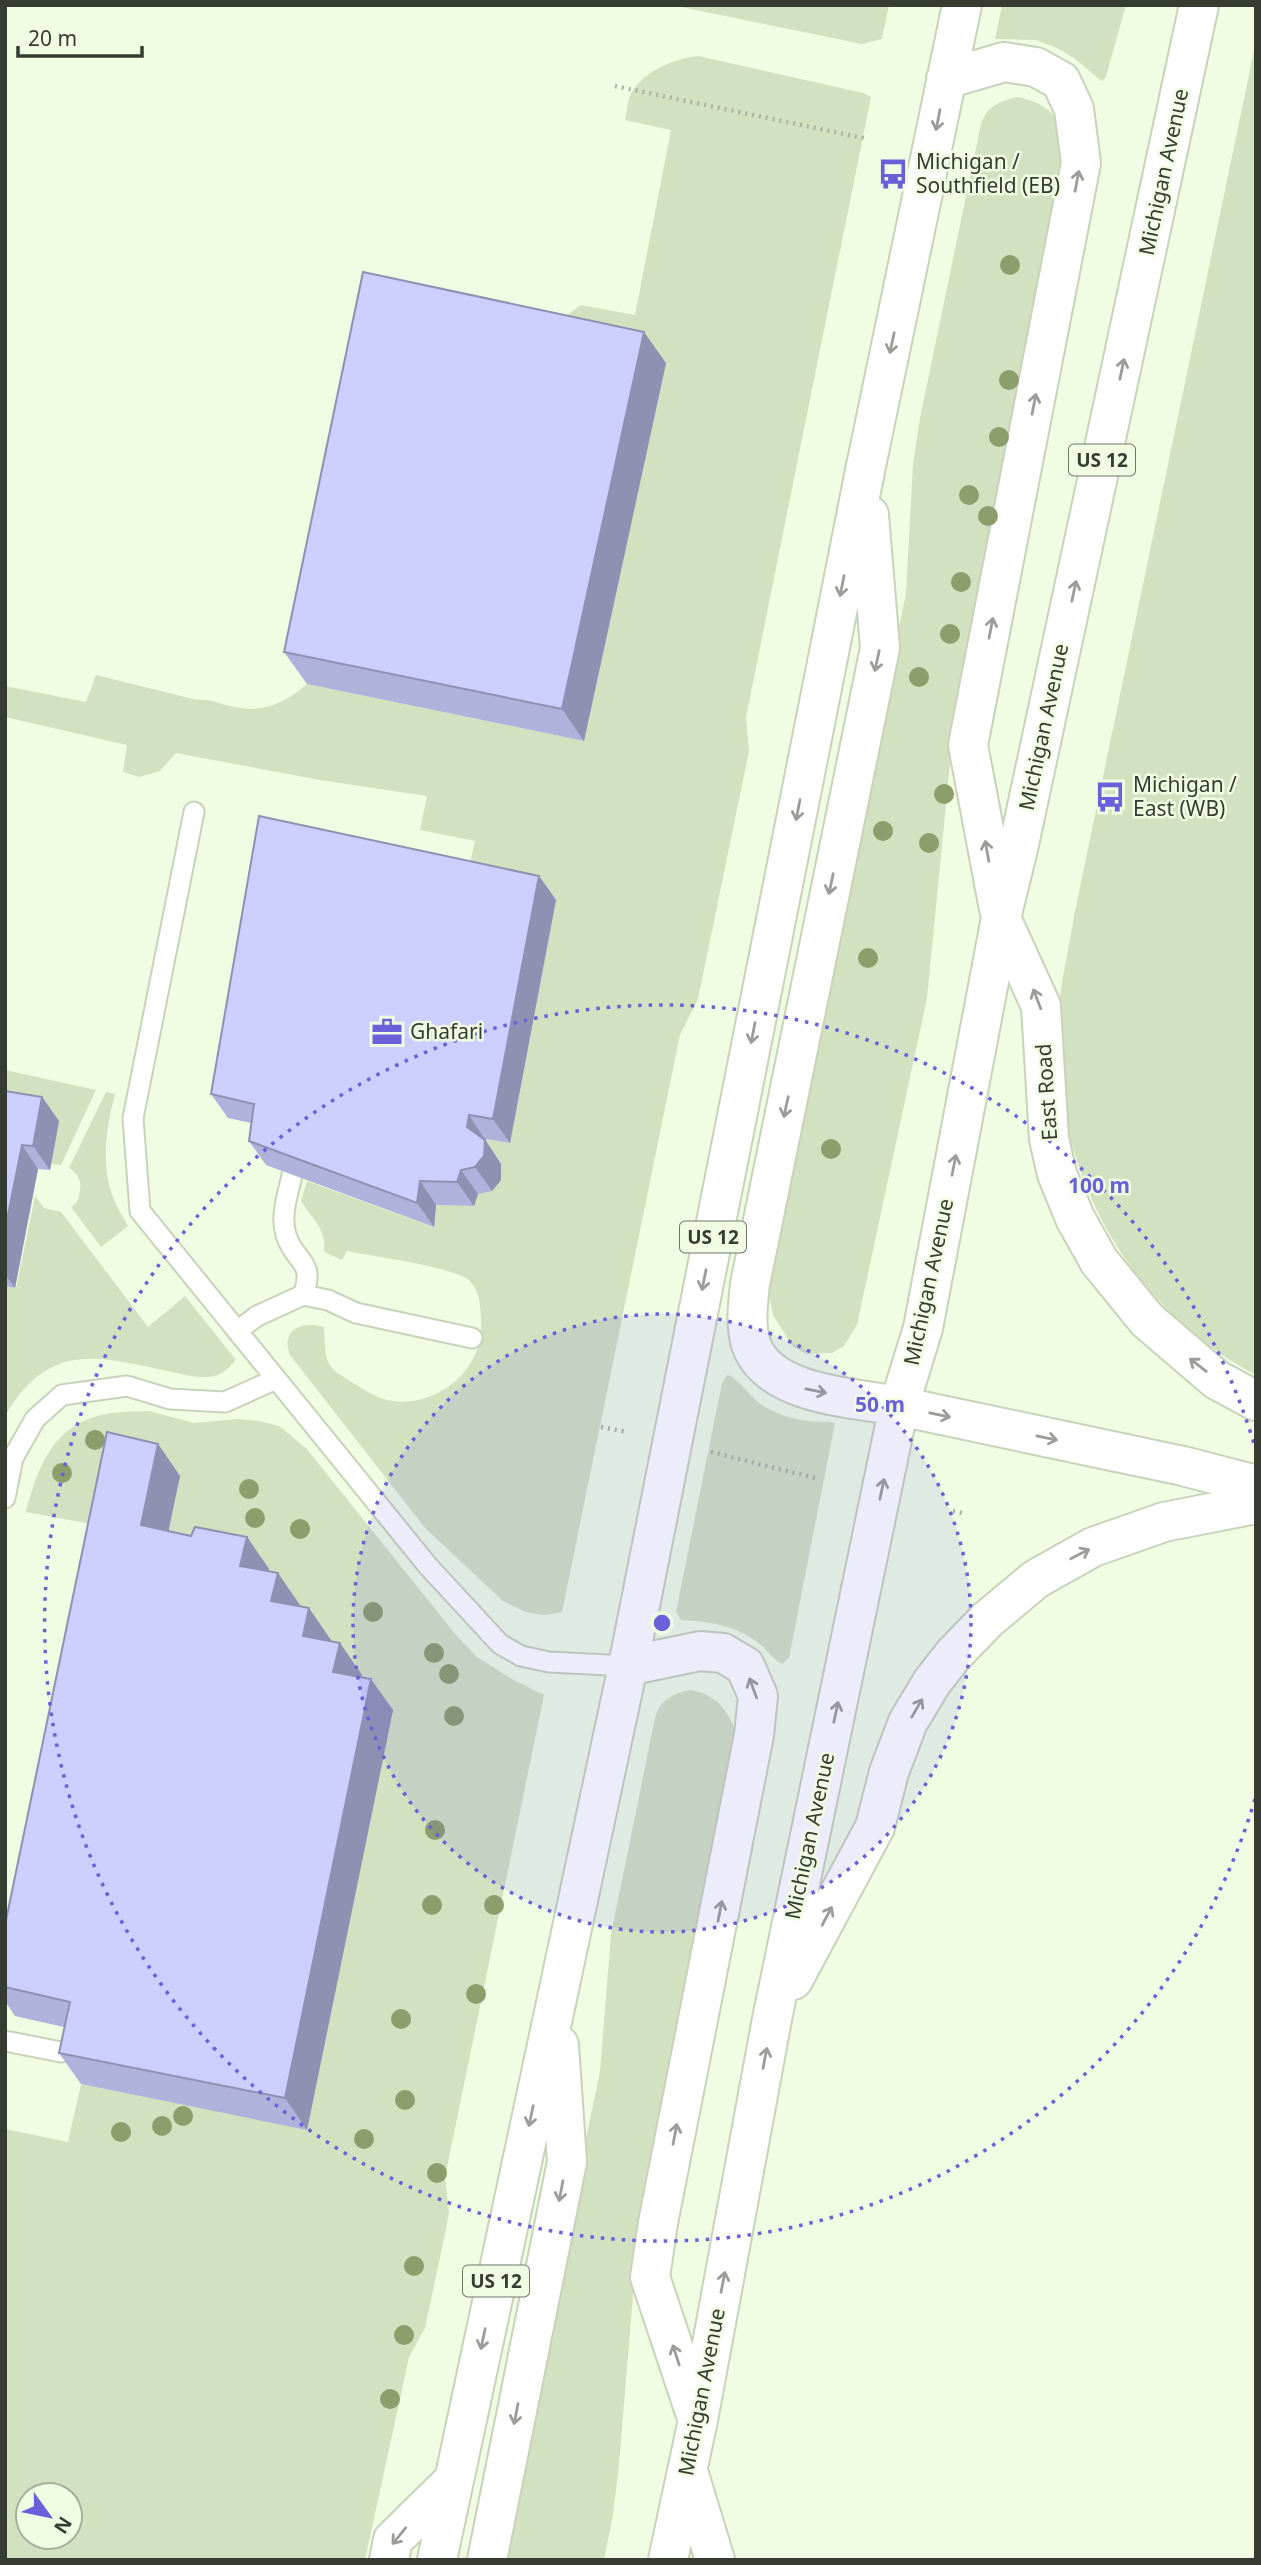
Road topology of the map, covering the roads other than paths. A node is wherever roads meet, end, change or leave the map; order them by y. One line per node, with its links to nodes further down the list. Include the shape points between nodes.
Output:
1 (962, 5): 5 (main road, US 12)
2 (1199, 5): 4 (main road, Michigan Avenue / US 12)
3 (1225, 5): 4 (main road, via 1215,34)
4 (1186, 70): 8 (main road, Michigan Avenue / US 12, one-way to 4)
5 (946, 79): 6 (main road, US 12, one-way to 6); 8 (main road, one-way to 5, via 968,745 1081,163 1074,109 1061,81 1036,67 1004,62)
6 (865, 471): 15 (main road, one-way to 15, via 880,648 750,1284 748,1316 758,1359 786,1382); 19 (main road, US 12, one-way to 19)
7 (194, 812): 11 (lane, via 133,1118 140,1211)
8 (1001, 918): 14 (main road, East Road, one-way to 8, via 1217,1380 1147,1320 1099,1261 1075,1218 1049,1139 1041,1006); 15 (main road, Michigan Avenue / US 12, one-way to 8, via 923,1328)
9 (292, 1175): 10 (lane, via 284,1221 286,1235 309,1279)
10 (303, 1295): 11 (lane, via 257,1316); 12 (lane, via 356,1313)
11 (237, 1331): 13 (lane)
12 (472, 1338)
13 (276, 1379): 17 (lane, via 225,1402 170,1399 127,1386 62,1395 35,1419 13,1458); 19 (lane, via 428,1566 500,1644 521,1656 549,1662)
14 (1256, 1401)
15 (899, 1406): 16 (main road, one-way to 16); 21 (main road, Michigan Avenue / US 12, one-way to 15)
16 (1256, 1485)
17 (5, 1498)
18 (1256, 1504): 21 (main road, one-way to 18, via 875,1826 908,1723 954,1654 1010,1598 1093,1547 1164,1522)
19 (628, 1666): 20 (main road, US 12); 24 (main road, one-way to 19, via 650,2277 758,1696 745,1665 723,1653 700,1651)
20 (555, 2001): 26 (main road, US 12, one-way to 26); 29 (main road, one-way to 29, via 567,2162)
21 (772, 2019): 24 (main road, Michigan Avenue / US 12, one-way to 21)
22 (5, 2041): 23 (lane)
23 (61, 2053)
24 (698, 2420): 25 (main road, Michigan Avenue / US 12)
25 (688, 2469): 30 (main road, Michigan Avenue / US 12); 31 (main road)
26 (453, 2482): 27 (main road, one-way to 27, via 393,2540); 28 (main road, US 12)
27 (389, 2560)
28 (436, 2560)
29 (487, 2560)
30 (668, 2560)
31 (715, 2560)

